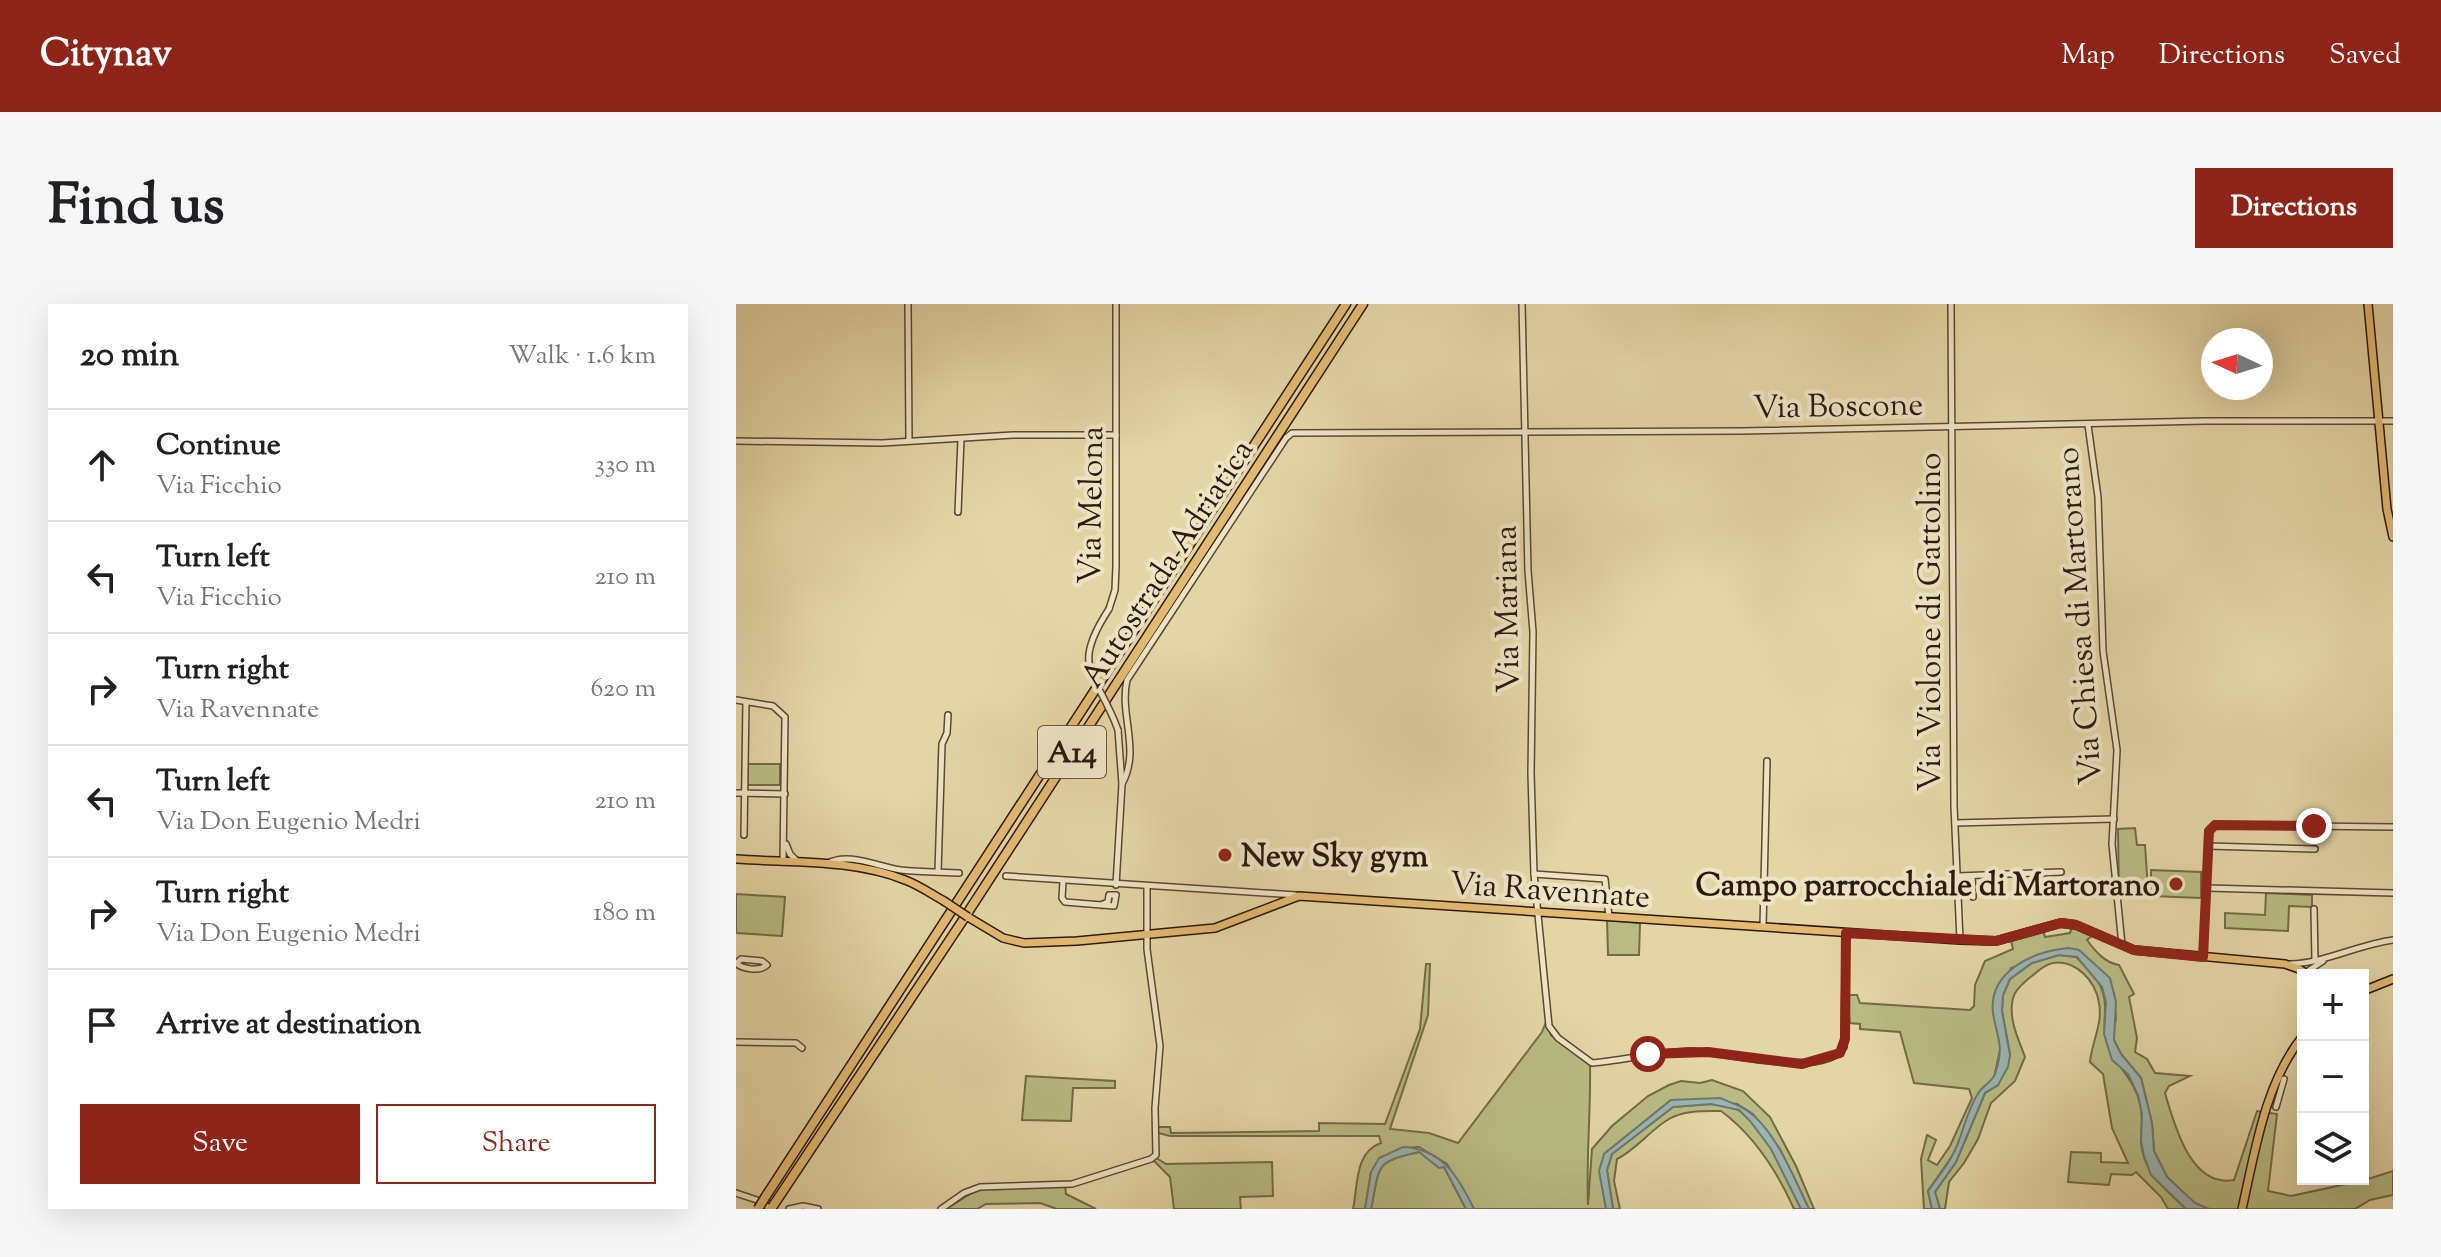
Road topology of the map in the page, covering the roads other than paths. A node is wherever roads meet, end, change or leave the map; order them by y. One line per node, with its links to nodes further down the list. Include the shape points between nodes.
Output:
1 (908, 304): 16 (street)
2 (1116, 304): 13 (street, Via Melona)
3 (1346, 304): 83 (highway, Autostrada Adriatica / A14, bridge)
4 (1363, 304): 84 (highway, Autostrada Adriatica / A14)
5 (1522, 304): 12 (street, Via Mariana)
6 (1951, 304): 11 (street, Via Violone di Gattolino)
7 (2368, 304): 8 (main road)
8 (2380, 421): 9 (street, Via Boscone); 10 (street, Via Boscone); 18 (main road)
9 (2393, 421)
10 (2088, 425): 11 (street, Via Boscone); 27 (street, Via Chiesa di Martorano, via 2098,497 2103,651 2117,750)
11 (1951, 426): 12 (street, Via Boscone); 28 (street, Via Violone di Gattolino)
12 (1526, 431): 23 (street, Via Boscone, via 1300,432 1286,438 1127,680 1124,703 1131,742); 44 (street, Via Mariana)
13 (1116, 435): 14 (street); 23 (street, Via Melona, bridge, via 1115,590 1093,633 1088,657 1118,730)
14 (961, 439): 16 (street); 17 (street)
15 (736, 441): 16 (street)
16 (909, 441)
17 (958, 512)
18 (2393, 537)
19 (736, 700): 20 (street)
20 (746, 702): 25 (street); 26 (street, via 773,706 785,717)
21 (948, 715): 41 (street, via 942,744)
22 (1767, 761): 61 (street)
23 (1122, 784): 49 (street, Via Melona)
24 (736, 793): 25 (street)
25 (745, 793): 26 (street); 30 (street)
26 (785, 794): 31 (street)
27 (2114, 819): 28 (street); 66 (street, Via Chiesa di Martorano)
28 (1955, 823): 46 (street, Via Violone di Gattolino)
29 (2393, 827): 32 (street, via 2215,825)
30 (744, 835)
31 (785, 839): 34 (street); 35 (street)
32 (2208, 846): 33 (street); 51 (street)
33 (2315, 849)
34 (782, 853): 37 (street); 38 (street)
35 (790, 854): 38 (street); 39 (street)
36 (736, 859): 37 (main road)
37 (771, 861): 38 (main road)
38 (783, 862): 39 (main road)
39 (799, 863): 40 (main road)
40 (826, 865): 41 (street, via 834,859); 63 (main road, Via Ravennate, bridge, via 902,879 1003,938 1024,943)
41 (938, 872): 43 (street)
42 (2061, 872): 47 (street)
43 (959, 873)
44 (1534, 874): 59 (street, Via Mariana); 60 (street, via 1605,879)
45 (1006, 876): 48 (street, Via Ravennate)
46 (1958, 876): 47 (street); 64 (street, Via Violone di Gattolino)
47 (1972, 876): 55 (street)
48 (1063, 881): 49 (street, Via Ravennate); 57 (street, via 1065,902)
49 (1116, 885): 50 (street, Via Ravennate)
50 (1147, 886): 52 (street, Via Ravennate); 63 (street)
51 (2207, 888): 53 (street); 67 (street)
52 (1264, 893): 54 (street, Via Ravennate); 56 (street)
53 (2393, 893)
54 (1299, 896): 56 (main road, Via Ravennate); 59 (main road, Via Ravennate)
55 (1973, 897)
56 (1274, 904): 63 (main road, Via Ravennate, via 1215,928)
57 (1101, 905)
58 (2314, 909): 72 (street)
59 (1538, 912): 60 (main road, Via Ravennate); 62 (street, Via Mariana, via 1549,1026 1592,1063 1691,1051 1802,1064 1840,1053 1845,1039)
60 (1609, 917): 61 (main road, Via Ravennate)
61 (1763, 927): 62 (main road, Via Ravennate)
62 (1846, 933): 64 (main road, Via Ravennate)
63 (1146, 935): 82 (street, via 1160,1046 1156,1155 1072,1184 980,1187)
64 (1960, 940): 66 (main road, Via Ravennate, via 1996,941 2061,923)
65 (2393, 940): 73 (street, via 2343,950)
66 (2122, 946): 67 (main road, Via Ravennate)
67 (2203, 957): 69 (main road, Via Ravennate)
68 (736, 963): 68 (street, via 762,969 767,965 741,959)
69 (2269, 963): 70 (main road, Via Ravennate); 71 (main road, Via Ravennate)
70 (2298, 969)
71 (2301, 969)
72 (2307, 969)
73 (2310, 969)
74 (2393, 979): 75 (main road)
75 (2369, 989)
76 (2301, 1041): 79 (main road)
77 (736, 1042): 78 (street, via 796,1043)
78 (802, 1048)
79 (2280, 1085): 80 (street); 87 (main road, via 2270,1097)
80 (2276, 1107)
81 (736, 1193): 84 (street)
82 (943, 1208)
83 (758, 1209)
84 (771, 1209)
85 (789, 1209): 86 (street)
86 (818, 1209)
87 (2242, 1209)

